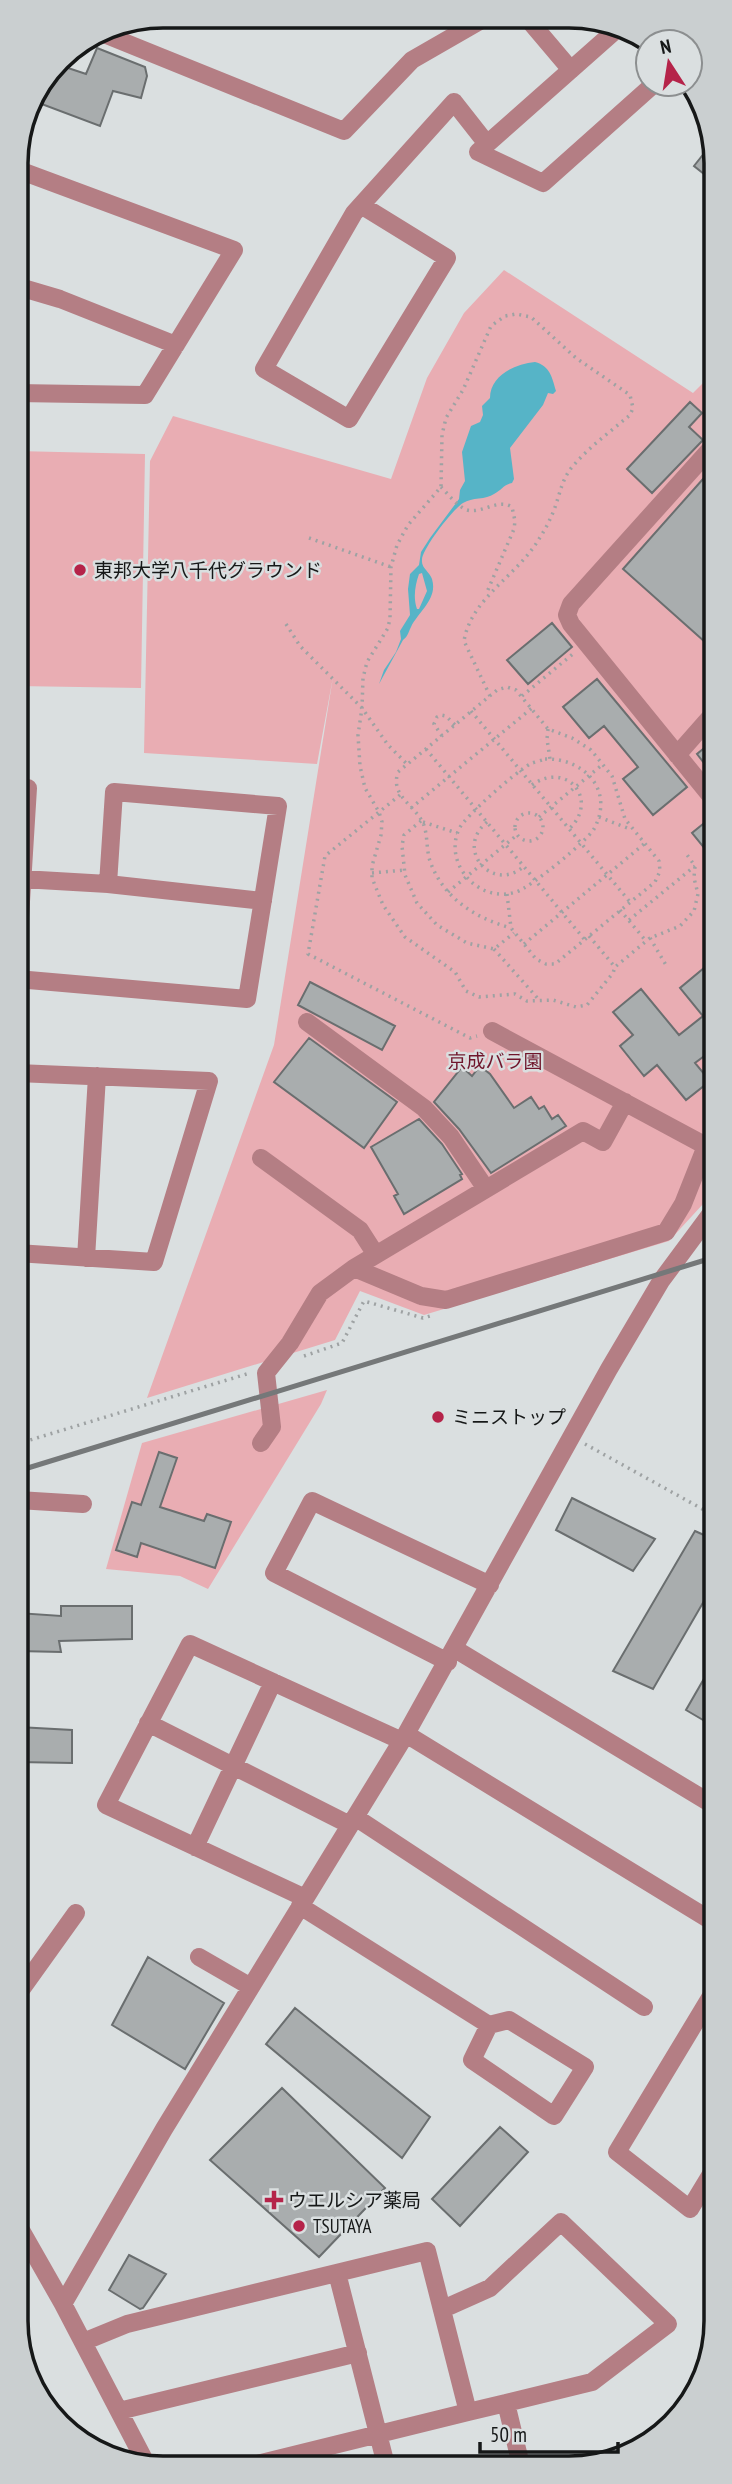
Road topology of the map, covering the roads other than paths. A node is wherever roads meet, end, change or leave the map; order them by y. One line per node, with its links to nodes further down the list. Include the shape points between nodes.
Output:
1 (468, 28): 4 (street, via 412,61 344,131)
2 (535, 28): 5 (street)
3 (611, 35): 5 (street)
4 (113, 38)
5 (571, 70): 7 (street)
6 (638, 98): 7 (street, via 543,183 478,152)
7 (487, 144): 9 (street, via 454,103)
8 (28, 173): 11 (street, via 234,250)
9 (361, 205): 9 (street, via 264,369 349,419 447,258)
10 (28, 290): 11 (street)
11 (176, 345): 12 (street, via 145,395)
12 (28, 393)
13 (704, 456): 15 (street, via 570,604 567,615)
14 (704, 724): 15 (street)
15 (677, 755): 16 (street)
16 (704, 788)
17 (28, 879): 18 (street)
18 (108, 884): 19 (street); 19 (street, via 114,792 278,806)
19 (262, 901): 20 (street, via 247,999)
20 (28, 980)
21 (307, 1023): 29 (street, via 424,1108 452,1137)
22 (492, 1031): 25 (street)
23 (28, 1073): 24 (street)
24 (97, 1076): 33 (street); 33 (street, via 209,1081 154,1262)
25 (625, 1102): 26 (street); 29 (street, via 603,1142 583,1131)
26 (704, 1139)
27 (704, 1156): 34 (street, via 666,1232 446,1300 421,1296)
28 (261, 1158): 32 (street, via 360,1230)
29 (486, 1189): 32 (street)
30 (704, 1223): 38 (street, via 661,1281)
31 (28, 1254): 33 (street)
32 (376, 1255): 34 (street)
33 (86, 1258)
34 (354, 1268): 35 (street, via 320,1293 266,1373 272,1427)
35 (261, 1443)
36 (28, 1501): 37 (street)
37 (83, 1504)
38 (490, 1585): 39 (street); 39 (street, via 312,1501 274,1573)
39 (451, 1655): 42 (street); 44 (street)
40 (273, 1682): 41 (street, via 190,1644); 42 (street); 43 (street)
41 (148, 1724): 43 (street); 46 (street, via 106,1805)
42 (404, 1737): 45 (street); 49 (street)
43 (234, 1765): 45 (street); 46 (street)
44 (704, 1800)
45 (352, 1821): 47 (street); 53 (street)
46 (195, 1847): 47 (street)
47 (302, 1902): 52 (street); 55 (street)
48 (76, 1913): 51 (street)
49 (704, 1916)
50 (199, 1957): 52 (street)
51 (28, 1980)
52 (251, 1987): 59 (street)
53 (644, 2007)
54 (704, 2008): 56 (street, via 618,2152 690,2209)
55 (489, 2025): 55 (street, via 509,2020 585,2067 554,2116 472,2060)
56 (704, 2186)
57 (28, 2257): 59 (street)
58 (337, 2273): 60 (street, via 427,2251); 61 (street, via 127,2324); 62 (street)
59 (63, 2304): 61 (street)
60 (443, 2309): 63 (street, via 490,2288 561,2222 668,2324 592,2382); 65 (street)
61 (83, 2342): 64 (street)
62 (358, 2353): 64 (street); 66 (street)
63 (506, 2403): 65 (street); 70 (street)
64 (119, 2411): 67 (street)
65 (468, 2412): 66 (street)
66 (378, 2435): 68 (street); 69 (street)
67 (141, 2454)
68 (290, 2456)
69 (384, 2456)
70 (519, 2456)

